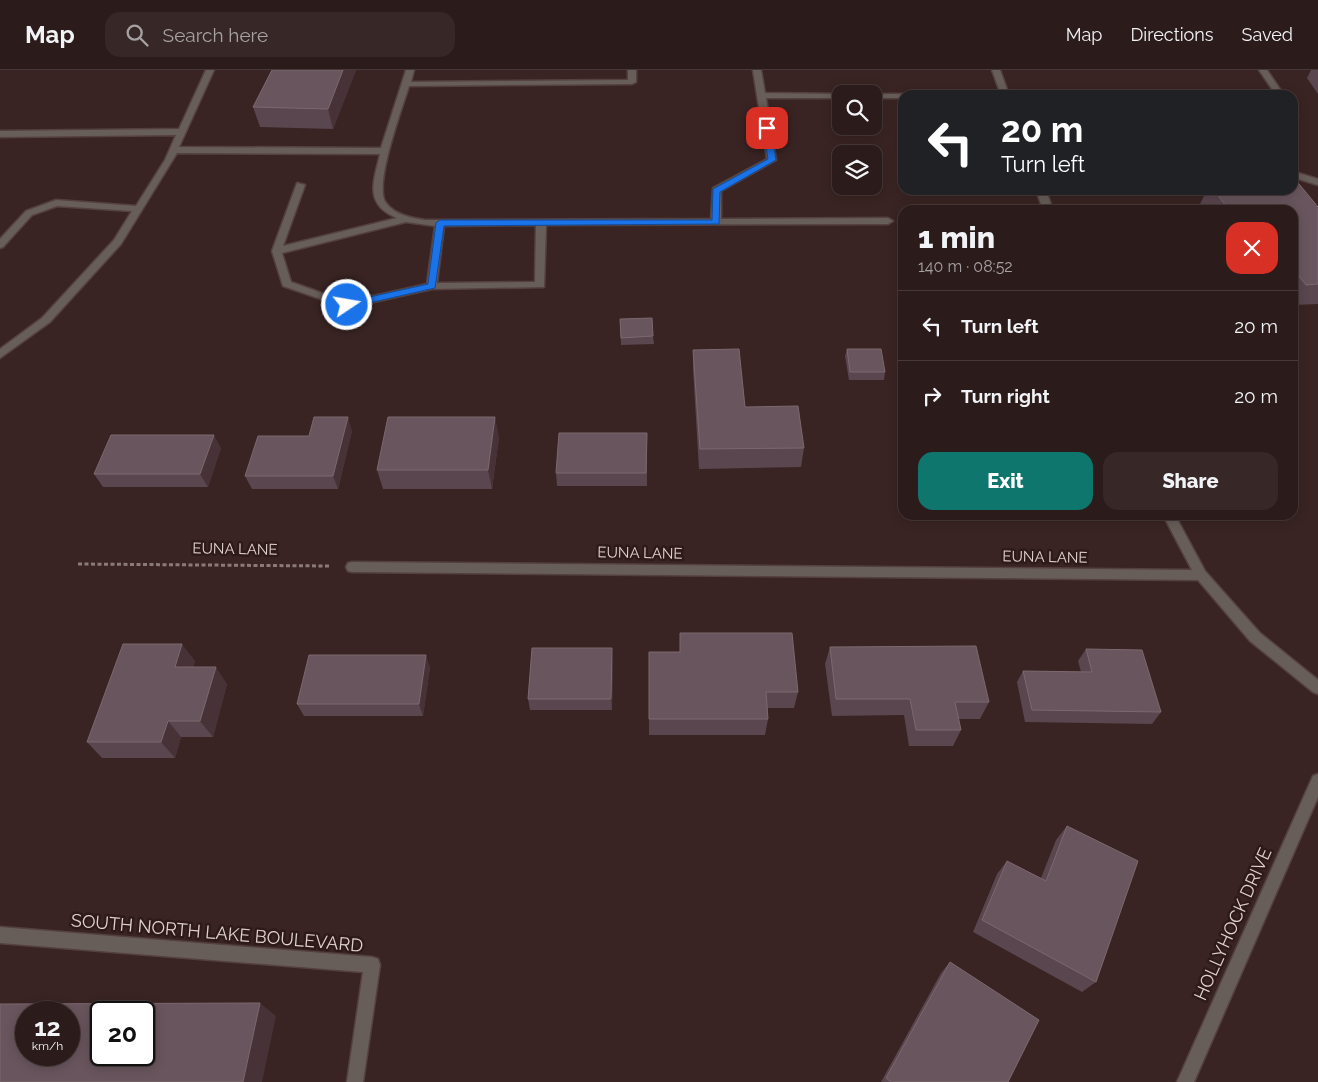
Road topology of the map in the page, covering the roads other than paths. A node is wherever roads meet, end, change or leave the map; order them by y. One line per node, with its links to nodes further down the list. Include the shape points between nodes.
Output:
1 (210, 70): 14 (street)
2 (410, 70): 7 (street)
3 (632, 70): 7 (street, via 632,82)
4 (757, 70): 10 (street)
5 (996, 70): 8 (street)
6 (1263, 70): 9 (street)
7 (406, 84): 17 (street)
8 (1003, 90)
9 (1277, 90)
10 (762, 95): 11 (street); 24 (street, via 772,160 716,190)
11 (832, 96)
12 (882, 96): 13 (street)
13 (898, 96)
14 (181, 132): 15 (street); 16 (street)
15 (0, 134)
16 (173, 150): 17 (street); 21 (street)
17 (385, 152): 22 (street, via 377,189 379,198 388,210)
18 (1298, 176): 19 (street)
19 (1318, 182)
20 (300, 184): 28 (street)
21 (139, 209): 27 (street, via 56,203 28,213); 30 (street, via 118,242 46,320)
22 (406, 219): 25 (street); 28 (street)
23 (888, 221): 24 (street)
24 (716, 222): 26 (street)
25 (440, 223): 26 (street); 29 (street)
26 (541, 223): 29 (street, via 540,285)
27 (0, 245)
28 (277, 251): 29 (street, via 287,284 347,305)
29 (432, 286)
30 (0, 354)
31 (1172, 520): 33 (street)
32 (352, 567): 33 (street, EUNA LANE)
33 (1201, 575): 34 (street, via 1256,637)
34 (1318, 688)
35 (1318, 781): 38 (street, HOLLYHOCK DRIVE)
36 (0, 935): 37 (street, SOUTH NORTH LAKE BOULEVARD, via 372,965)
37 (355, 1082)
38 (1185, 1082)

